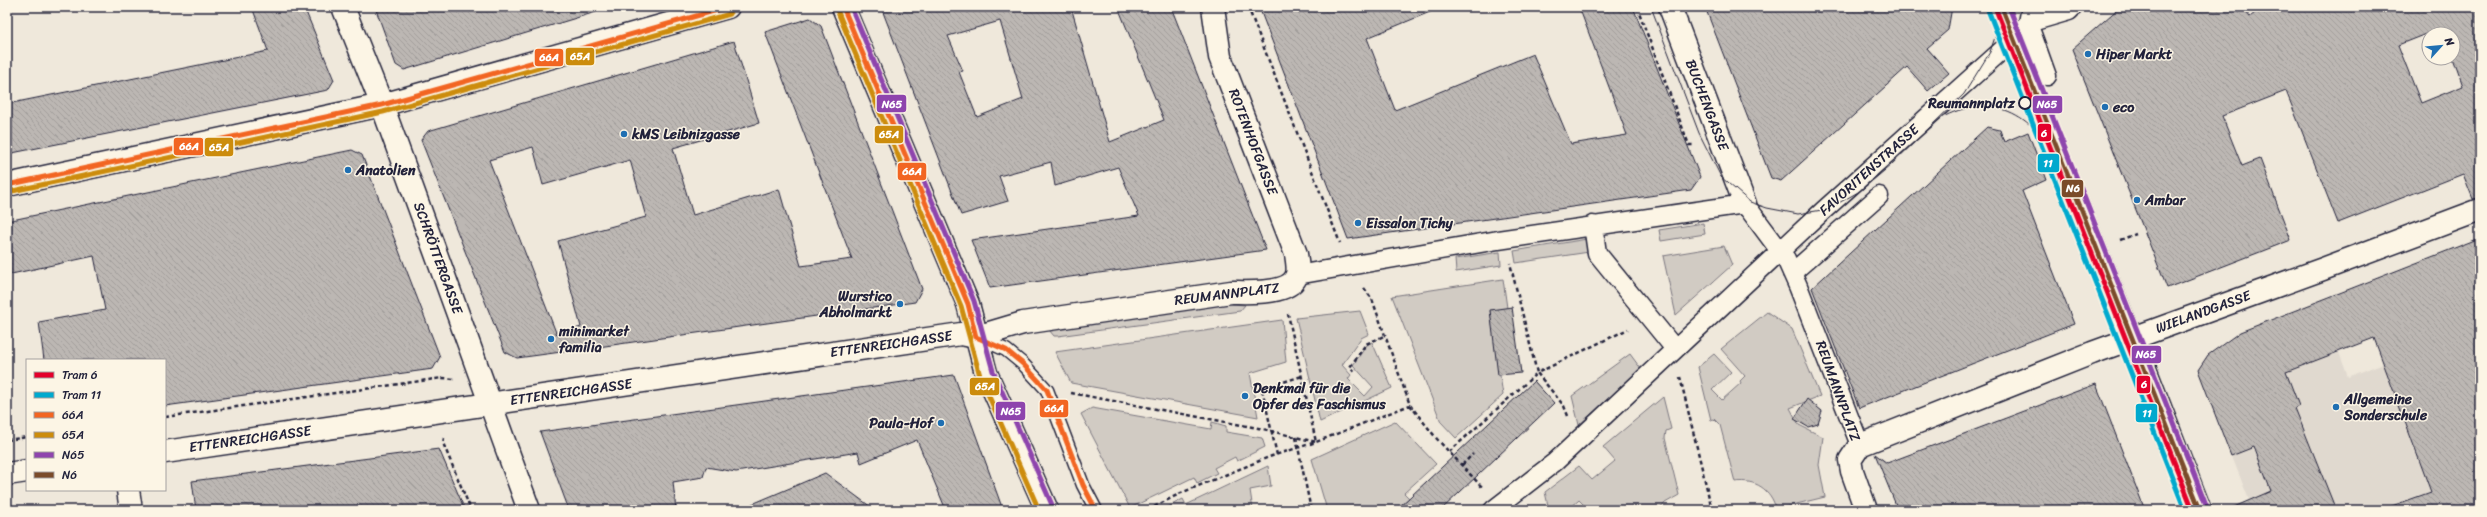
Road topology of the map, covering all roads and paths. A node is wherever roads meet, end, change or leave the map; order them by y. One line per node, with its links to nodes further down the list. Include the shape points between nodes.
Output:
1 (343, 7): 11 (street, SCHRÖTTERGASSE)
2 (728, 7): 11 (street)
3 (843, 7): 23 (street, via 968,304)
4 (1670, 7): 14 (street, BUCHENGASSE)
5 (2002, 7): 9 (street)
6 (2073, 7): 8 (street, via 2069,11)
7 (1215, 10): 20 (street, ROTENHOFGASSE, via 1220,57 1294,248)
8 (2029, 15): 9 (street, FAVORITENSTRASSE); 10 (street)
9 (2015, 38): 18 (street, FAVORITENSTRASSE); 24 (street)
10 (2047, 76)
11 (382, 105): 12 (street); 30 (street, SCHRÖTTERGASSE)
12 (7, 185)
13 (1879, 196): 19 (street)
14 (1745, 204): 16 (street, REUMANNPLATZ); 18 (street, REUMANNPLATZ)
15 (2480, 210): 24 (street, WIELANDGASSE)
16 (1593, 225): 17 (street, REUMANNPLATZ); 21 (street, via 1597,253)
17 (1507, 239): 20 (street, REUMANNPLATZ); 27 (path, via 1511,272)
18 (1781, 252): 19 (street, REUMANNPLATZ); 25 (street)
19 (1792, 273): 43 (street, REUMANNPLATZ)
20 (1290, 282): 23 (street, REUMANNPLATZ, via 1262,291 1231,292 1024,323); 28 (path)
21 (1650, 318): 25 (street); 27 (path)
22 (1384, 336): 26 (path, via 1366,344 1350,367)
23 (976, 337): 32 (street, ETTENREICHGASSE, via 961,334); 56 (street, via 986,373); 57 (lane, via 1006,350 1047,390 1083,485)
24 (2133, 338): 43 (street, WIELANDGASSE); 63 (street)
25 (1675, 349): 41 (street)
26 (1354, 372)
27 (1537, 374): 41 (path, via 1564,406); 46 (path)
28 (1302, 376): 37 (path, via 1262,389); 42 (path)
29 (442, 378): 30 (path); 35 (path); 36 (path)
30 (483, 380): 32 (street, SCHRÖTTERGASSE)
31 (1064, 392): 37 (path)
32 (491, 403): 35 (street, ETTENREICHGASSE); 55 (street, SCHRÖTTERGASSE)
33 (1410, 405): 42 (path)
34 (1686, 408): 61 (path)
35 (449, 410): 45 (street, ETTENREICHGASSE); 54 (path, via 443,443)
36 (166, 417)
37 (1270, 431): 39 (path); 48 (path)
38 (26, 437): 40 (path)
39 (1296, 437): 42 (path); 44 (path)
40 (7, 440)
41 (1578, 440): 60 (street, via 1555,462)
42 (1316, 442): 44 (path)
43 (1860, 445): 62 (street, REUMANNPLATZ, via 1850,460)
44 (1299, 448): 48 (path); 59 (path)
45 (166, 452)
46 (1449, 452)
47 (1473, 454): 49 (path)
48 (1277, 455): 58 (path, via 1181,493)
49 (1462, 465)
50 (26, 471): 51 (street)
51 (7, 474)
52 (128, 491): 53 (street)
53 (131, 510)
54 (471, 510)
55 (529, 510)
56 (1047, 510)
57 (1096, 510)
58 (1148, 510)
59 (1311, 510)
60 (1493, 510)
61 (1712, 510)
62 (1866, 510)
63 (2200, 510)

